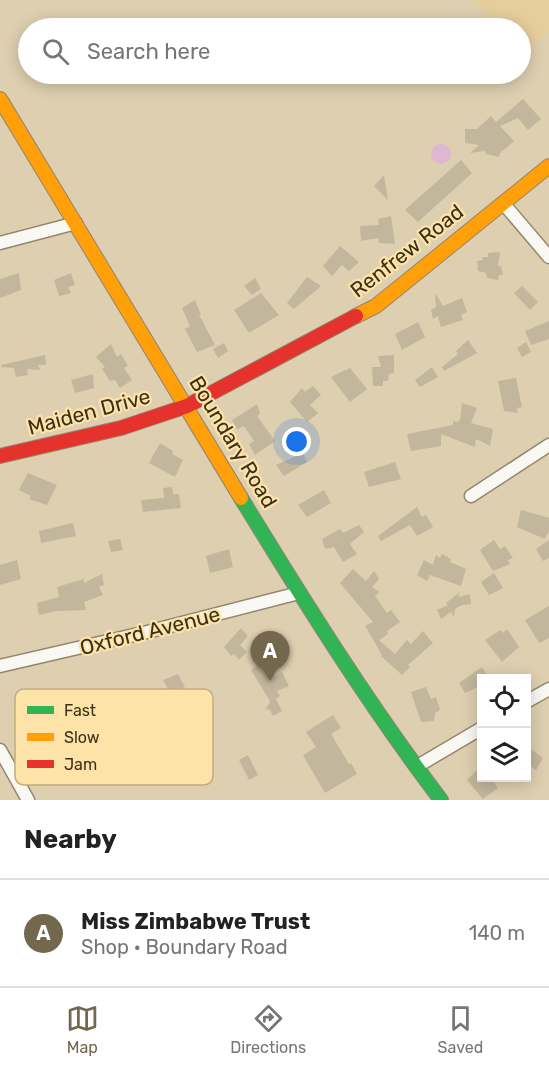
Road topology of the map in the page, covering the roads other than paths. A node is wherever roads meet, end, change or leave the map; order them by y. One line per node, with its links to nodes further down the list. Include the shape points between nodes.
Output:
1 (0, 99): 4 (street, Boundary Road)
2 (549, 166): 3 (street, Renfrew Road)
3 (503, 203): 6 (street); 7 (street, Renfrew Road, via 376,306)
4 (76, 223): 5 (street); 7 (street, Boundary Road)
5 (0, 243)
6 (549, 257)
7 (187, 406): 9 (street, Maiden Drive, via 121,428); 11 (street, Boundary Road)
8 (549, 445): 10 (street)
9 (0, 456)
10 (471, 496)
11 (299, 593): 12 (street, Oxford Avenue); 17 (street, Boundary Road)
12 (0, 666)
13 (549, 689): 14 (street)
14 (531, 699)
15 (477, 731): 17 (street)
16 (0, 750): 18 (street)
17 (416, 767): 21 (street, Boundary Road)
18 (15, 777)
19 (20, 785): 20 (street)
20 (28, 800)
21 (441, 800)

